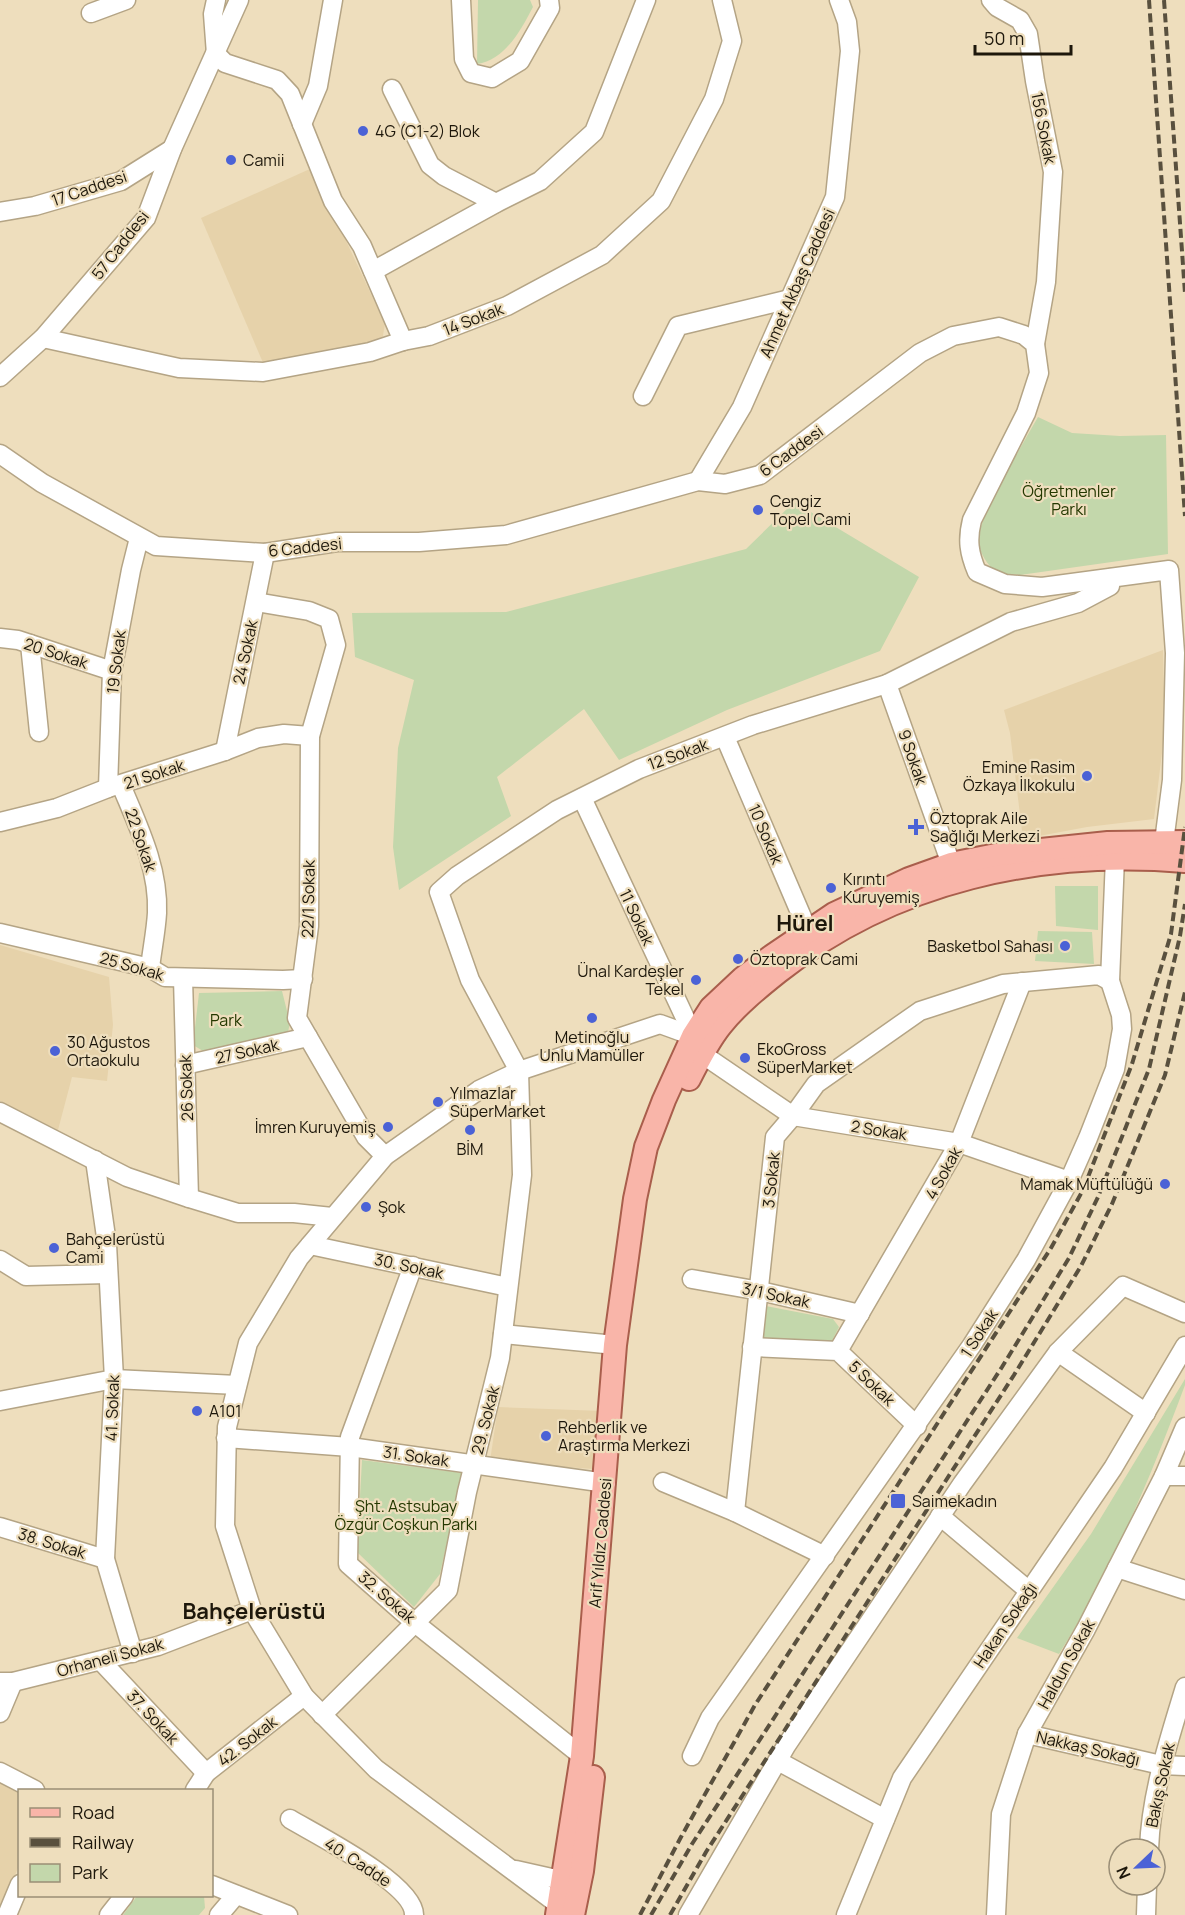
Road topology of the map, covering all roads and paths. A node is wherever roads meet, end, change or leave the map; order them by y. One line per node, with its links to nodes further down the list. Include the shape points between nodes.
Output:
1 (126, 0): 11 (street)
2 (216, 0): 12 (street)
3 (239, 0): 12 (street, 57 Caddesi)
4 (333, 0): 14 (street, via 318,87)
5 (461, 0): 6 (street, via 464,59 471,73 492,78 520,62 550,8)
6 (549, 0)
7 (646, 0): 16 (street, via 594,132 540,182)
8 (722, 0): 21 (street, 14 Sokak, via 732,41 714,99 661,201 591,261 507,306 429,336)
9 (839, 0): 19 (street, Ahmet Akbaş Caddesi, via 847,22 850,51 835,197)
10 (991, 0): 22 (street, 156 Sokak, via 1020,20 1028,34 1053,172 1046,282)
11 (91, 13)
12 (216, 54): 14 (street, via 225,63 277,80 290,94); 15 (street, 57 Caddesi)
13 (392, 88): 16 (street, via 430,165)
14 (302, 124): 18 (street, via 333,201)
15 (172, 149): 17 (street, 17 Caddesi, via 121,181); 20 (street, 57 Caddesi, via 146,218)
16 (496, 203): 18 (street)
17 (0, 212)
18 (373, 271): 21 (street)
19 (790, 299): 24 (street, via 678,326); 26 (street, Ahmet Akbaş Caddesi, via 742,407)
20 (43, 338): 21 (street, 14 Sokak, via 179,368 263,372 336,360); 23 (street, 57 Caddesi)
21 (403, 341)
22 (1035, 344): 26 (street, 6 Caddesi, via 1024,335 999,327 953,336 920,353 760,475 725,484); 29 (street, via 1039,373 1026,413 972,520 968,537 970,556 977,572 1005,584 1041,587)
23 (0, 377)
24 (643, 396)
25 (0, 454): 27 (street, 6 Caddesi, via 42,483)
26 (698, 481): 28 (street, 6 Caddesi, via 506,535 419,542 337,542)
27 (140, 538): 28 (street, 6 Caddesi, via 156,546); 33 (street, 19 Sokak)
28 (265, 553): 30 (street, 24 Sokak)
29 (1111, 578): 34 (street, 12 Sokak, via 1110,586 1078,603 1011,622); 42 (street, via 1169,570 1175,653)
30 (256, 602): 36 (street, 22/1 Sokak, via 329,618 336,645); 38 (street, 24 Sokak)
31 (0, 638): 32 (street, 20 Sokak)
32 (30, 644): 33 (street, 20 Sokak); 35 (street)
33 (112, 671): 39 (street, 19 Sokak)
34 (888, 684): 37 (street, 12 Sokak); 45 (street, 9 Sokak)
35 (39, 732)
36 (310, 736): 38 (street, 21 Sokak, via 258,738); 50 (street, 22/1 Sokak, via 309,926)
37 (725, 737): 40 (street, 12 Sokak, via 639,769); 46 (street, 10 Sokak)
38 (225, 751): 39 (street, 21 Sokak)
39 (114, 787): 41 (street, 21 Sokak, via 57,808); 48 (street, 22 Sokak, via 146,845 155,885 157,912)
40 (582, 798): 54 (street, 11 Sokak); 56 (street, 12 Sokak, via 558,810 439,892 470,980)
41 (0, 822)
42 (1175, 842): 45 (main road, via 1049,847)
43 (1115, 858): 44 (main road); 51 (street, 1 Sokak); 54 (main road, via 995,871 870,913 795,959)
44 (1185, 861)
45 (951, 864): 46 (main road, via 870,896)
46 (808, 931): 54 (main road, via 743,978 711,1008)
47 (0, 933): 48 (street, 25 Sokak)
48 (150, 968): 49 (street, 25 Sokak, via 165,977)
49 (183, 978): 50 (street, 25 Sokak); 55 (street, 26 Sokak)
50 (303, 979): 53 (street, 22/1 Sokak, via 297,1018)
51 (1110, 981): 52 (street, 3 Sokak, via 1099,975); 62 (street, 1 Sokak, via 1122,1029 1114,1069)
52 (1022, 982): 58 (street, 3 Sokak, via 1003,984 920,1011 816,1084); 59 (street, 4 Sokak)
53 (308, 1037): 55 (street, 27 Sokak); 60 (street, 22/1 Sokak, via 366,1137)
54 (697, 1045): 56 (street, 2 Sokak, via 660,1024); 58 (street, 2 Sokak); 75 (main road, Arif Yıldız Caddesi, via 646,1147); 124 (main road, Arif Yıldız Caddesi, via 658,1151 648,1196 637,1278 590,1807)
55 (185, 1065): 63 (street, 26 Sokak)
56 (519, 1071): 60 (street, 2 Sokak, via 479,1090); 70 (street, 29. Sokak, via 522,1175)
57 (0, 1112): 61 (street)
58 (793, 1116): 59 (street, 2 Sokak); 71 (street, 3 Sokak, via 775,1137)
59 (959, 1143): 62 (street, 2 Sokak); 73 (street, 4 Sokak)
60 (385, 1156): 64 (street, 2 Sokak)
61 (95, 1160): 63 (street, via 127,1177); 68 (street, 41. Sokak)
62 (1069, 1181): 84 (street, 1 Sokak, via 1026,1260)
63 (189, 1198): 64 (street, via 238,1213)
64 (332, 1217): 65 (street, 2 Sokak)
65 (310, 1245): 67 (street, 30. Sokak); 81 (street, 2 Sokak, via 298,1258 248,1343)
66 (0, 1260): 68 (street, via 26,1275)
67 (413, 1266): 70 (street, 30. Sokak); 87 (street, 32. Sokak, via 350,1437)
68 (108, 1274): 80 (street, 41. Sokak)
69 (692, 1279): 71 (street, 3/1 Sokak)
70 (508, 1287): 74 (street, 29. Sokak)
71 (759, 1290): 73 (street, 3/1 Sokak); 77 (street, 3 Sokak)
72 (1185, 1313): 79 (street, via 1123,1286)
73 (860, 1314): 78 (street, 4 Sokak)
74 (503, 1334): 75 (street); 88 (street, 29. Sokak)
75 (615, 1345): 92 (main road, Arif Yıldız Caddesi)
76 (1185, 1346): 83 (street, Hakan Sokağı)
77 (752, 1347): 78 (street, 5 Sokak); 93 (street, 3 Sokak)
78 (838, 1351): 84 (street, 5 Sokak)
79 (1058, 1352): 83 (street); 94 (street)
80 (114, 1378): 81 (street); 82 (street); 97 (street, 41. Sokak)
81 (237, 1385): 86 (street, 2 Sokak)
82 (0, 1401)
83 (1146, 1413): 100 (street, Hakan Sokağı)
84 (917, 1426): 96 (street, 1 Sokak)
85 (1185, 1427): 89 (street, Haldun Sokak)
86 (226, 1438): 87 (street, 31. Sokak); 101 (street, 2 Sokak, via 225,1526)
87 (350, 1447): 88 (street, 31. Sokak); 102 (street, 32. Sokak, via 348,1564)
88 (474, 1465): 92 (street, 31. Sokak); 102 (street, 29. Sokak, via 448,1590)
89 (1164, 1476): 90 (street); 98 (street, Haldun Sokak)
90 (1185, 1476)
91 (663, 1482): 93 (street)
92 (606, 1483): 111 (main road, Arif Yıldız Caddesi)
93 (735, 1512): 96 (street)
94 (940, 1516): 100 (street); 113 (street)
95 (1, 1528): 97 (street, 38. Sokak)
96 (825, 1556): 112 (street, 1 Sokak, via 710,1719)
97 (105, 1558): 103 (street, 41. Sokak)
98 (1117, 1568): 99 (street); 110 (street, Haldun Sokak)
99 (1185, 1590)
100 (1029, 1591): 121 (street, Hakan Sokağı, via 902,1778)
101 (252, 1610): 103 (street, Orhaneli Sokak); 107 (street, 2 Sokak)
102 (415, 1623): 109 (street, 29. Sokak); 111 (street, 32. Sokak)
103 (133, 1653): 104 (street, Orhaneli Sokak)
104 (101, 1661): 105 (street, Orhaneli Sokak); 117 (street, 37. Sokak)
105 (7, 1682): 108 (street)
106 (1185, 1687): 114 (street, Bakış Sokak)
107 (304, 1696): 109 (street, 2 Sokak); 117 (street, 42. Sokak)
108 (0, 1713)
109 (322, 1714): 123 (street, 2 Sokak, via 376,1769)
110 (1027, 1734): 114 (street, Nakkaş Sokağı); 138 (street, Haldun Sokak, via 1002,1814)
111 (582, 1755): 124 (main road, Arif Yıldız Caddesi)
112 (692, 1756)
113 (778, 1761): 121 (street); 137 (street)
114 (1161, 1765): 115 (street, Nakkaş Sokağı); 122 (street, Bakış Sokak)
115 (1185, 1766)
116 (0, 1772): 118 (street)
117 (206, 1773): 119 (street, 42. Sokak)
118 (30, 1789)
119 (196, 1789)
120 (290, 1819): 136 (street, 40. Cadde, via 366,1863 404,1893)
121 (885, 1819): 131 (street, Hakan Sokağı)
122 (1149, 1837)
123 (509, 1869): 124 (street); 130 (street, 2 Sokak)
124 (571, 1882): 130 (main road, Arif Yıldız Caddesi)
125 (213, 1885): 127 (street)
126 (18, 1889): 133 (street)
127 (236, 1895): 134 (street); 135 (street)
128 (123, 1897): 132 (street)
129 (1147, 1897): 139 (street)
130 (566, 1911)
131 (848, 1913)
132 (111, 1914)
133 (7, 1915)
134 (219, 1915)
135 (288, 1915)
136 (414, 1915)
137 (688, 1915)
138 (996, 1915)
139 (1146, 1915)

